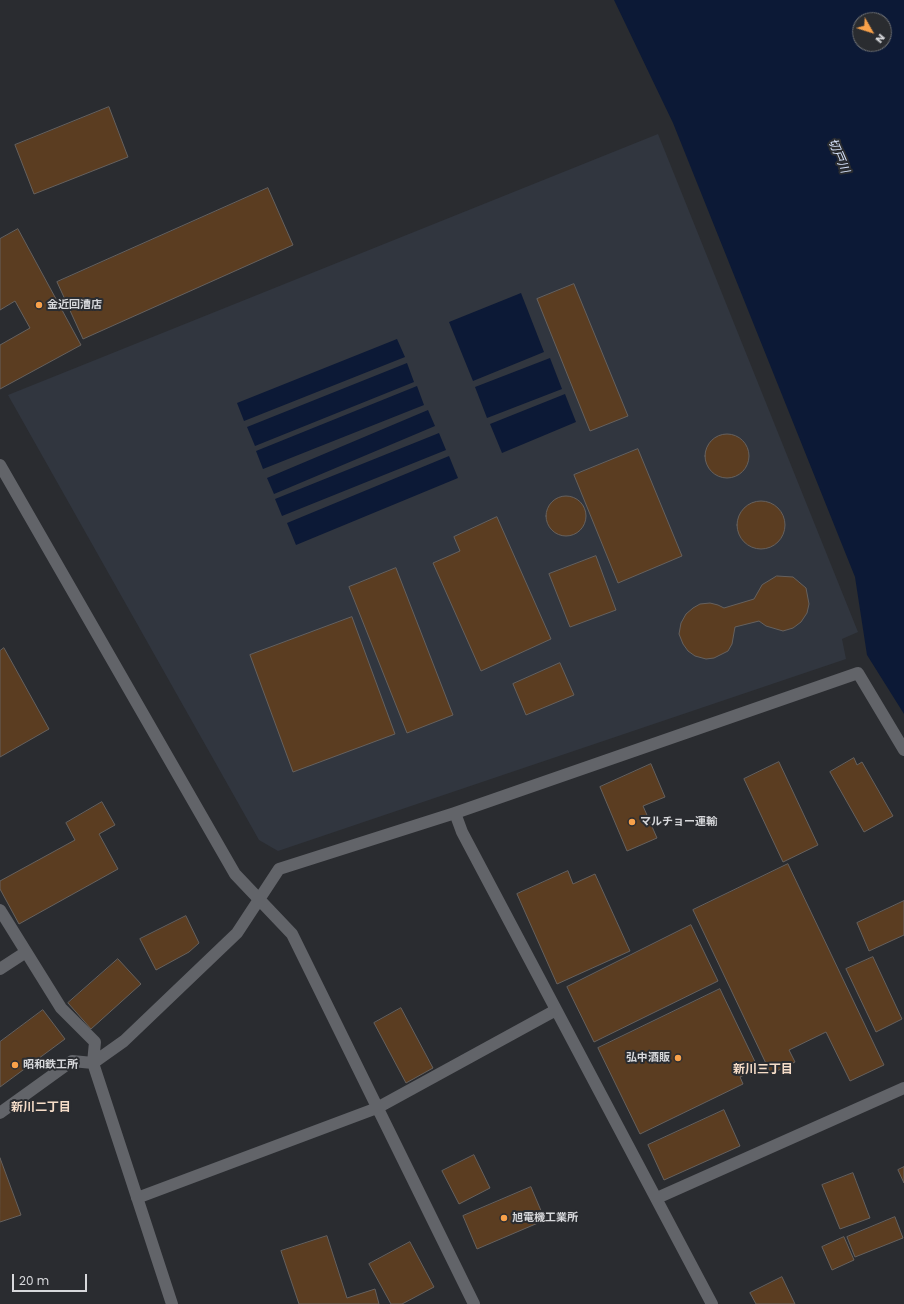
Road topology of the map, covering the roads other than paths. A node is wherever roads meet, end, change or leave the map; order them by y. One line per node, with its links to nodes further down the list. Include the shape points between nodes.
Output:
1 (0, 465): 4 (street, via 235,874)
2 (904, 750): 3 (street, via 858,673)
3 (455, 813): 4 (street, via 280,869); 8 (street, via 462,832)
4 (259, 900): 9 (street, via 237,933 124,1041); 11 (street, via 292,934)
5 (0, 910): 6 (street)
6 (26, 952): 7 (street); 9 (street, via 61,1008 96,1042)
7 (0, 969)
8 (556, 1010): 11 (street); 14 (street)
9 (93, 1063): 12 (street, via 72,1061); 13 (street)
10 (904, 1088): 14 (street)
11 (377, 1108): 13 (street); 16 (street)
12 (0, 1113)
13 (137, 1198): 15 (street)
14 (657, 1198): 17 (street)
15 (172, 1304)
16 (474, 1304)
17 (712, 1304)

